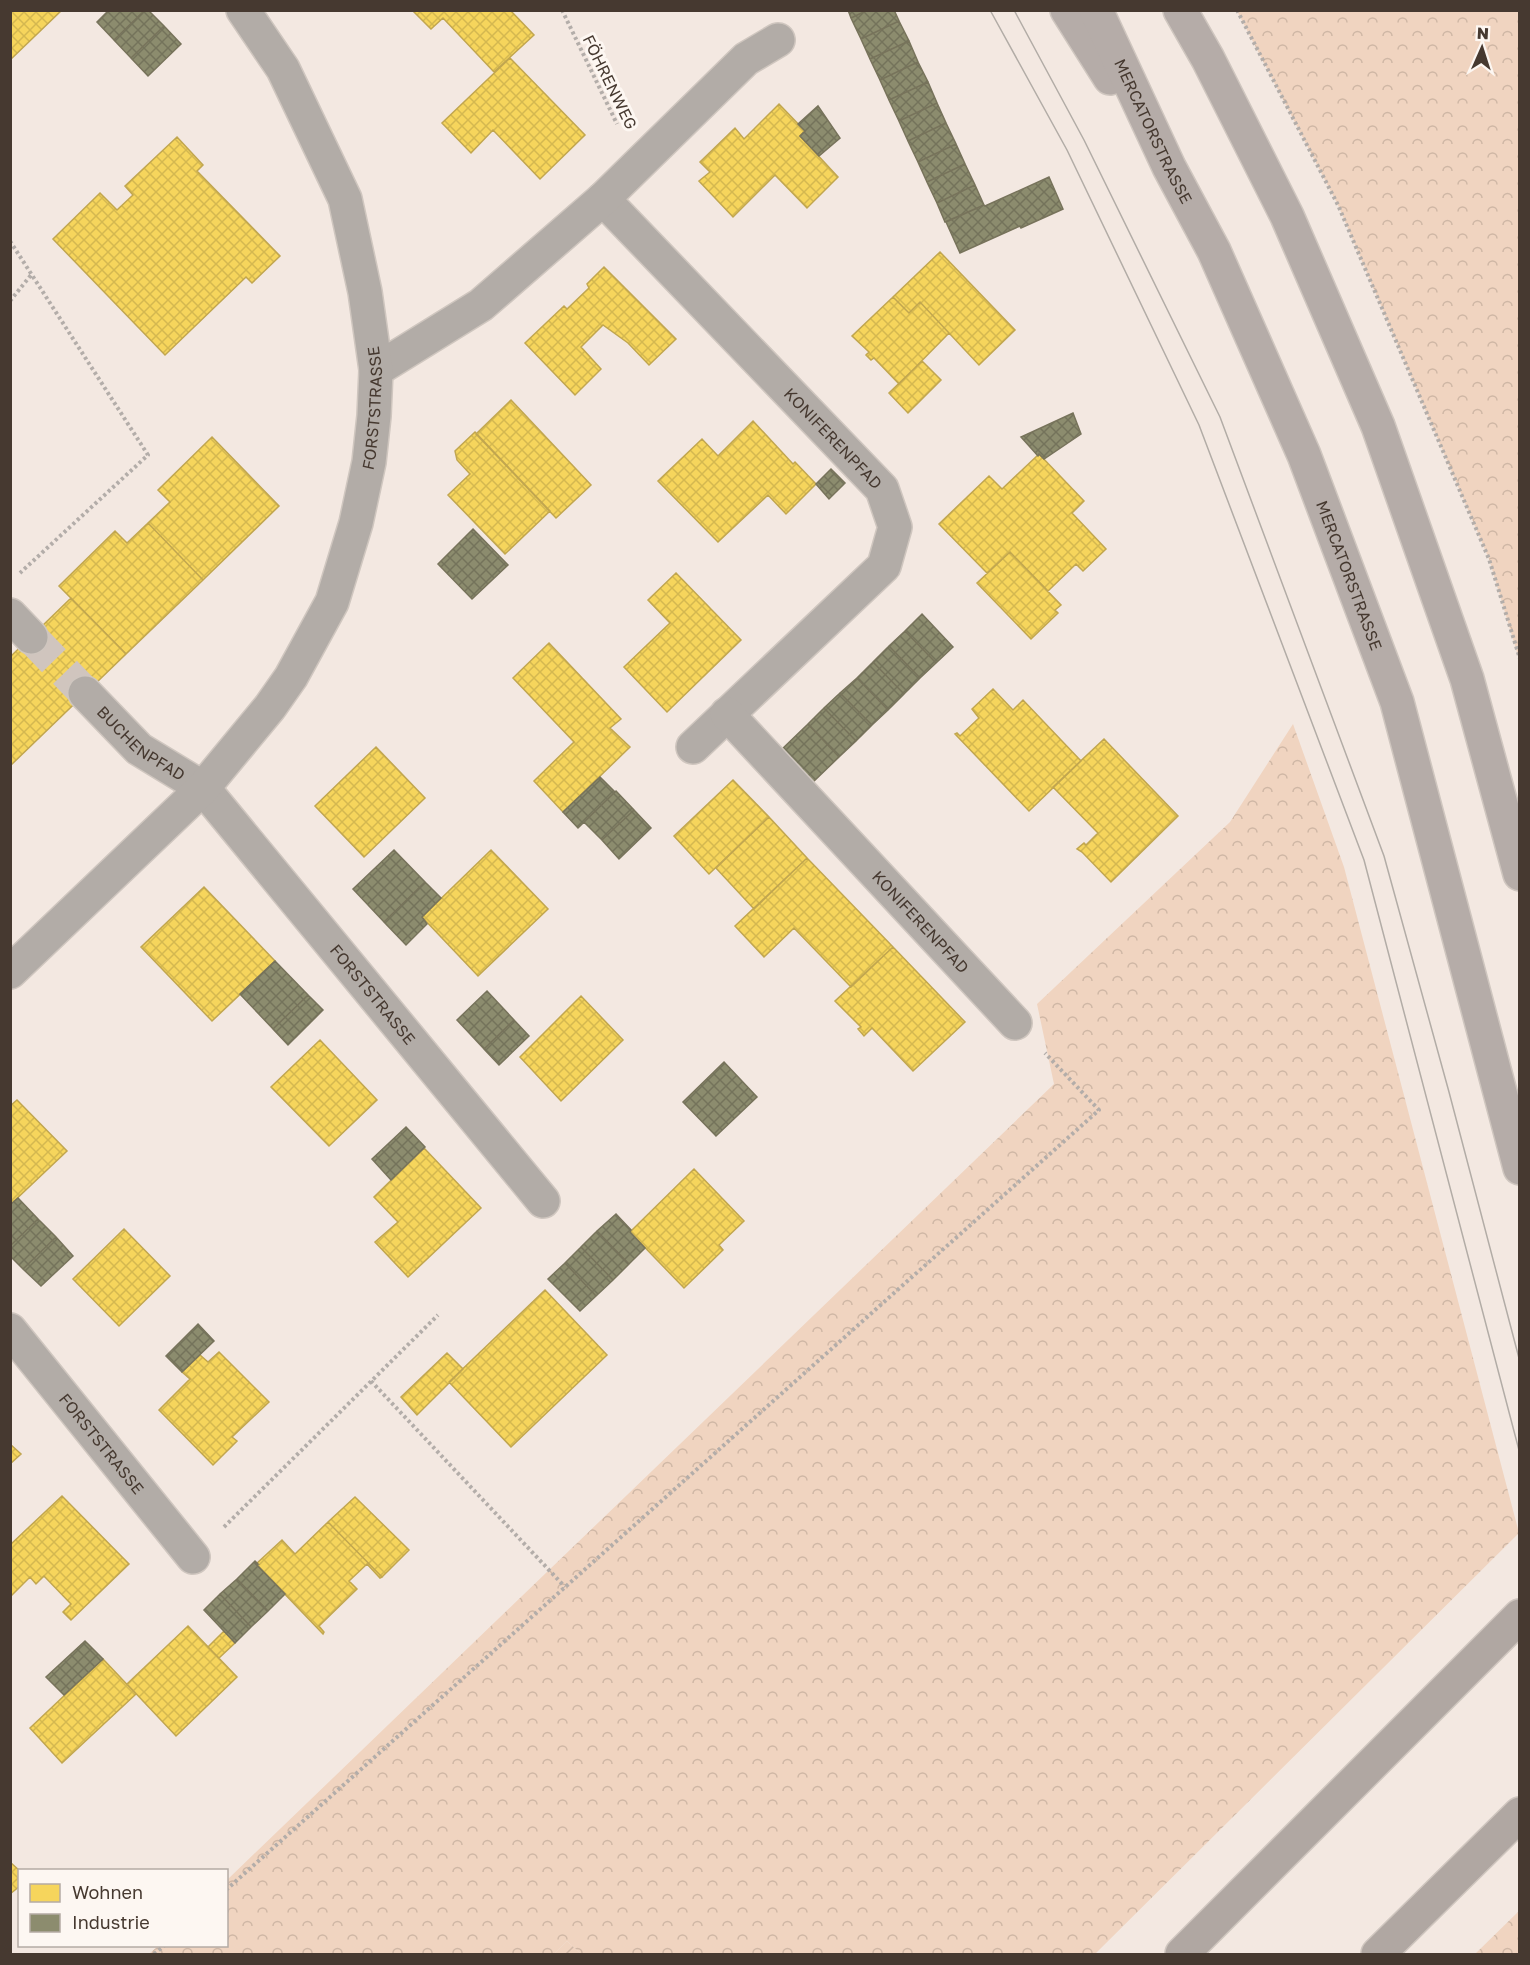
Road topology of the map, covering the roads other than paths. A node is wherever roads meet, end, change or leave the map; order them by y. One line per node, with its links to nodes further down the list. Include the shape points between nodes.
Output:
1 (243, 10): 8 (street, FORSTSTRASSE, via 282,69 345,199 365,292)
2 (1067, 10): 6 (main road)
3 (1096, 10): 6 (main road, MERCATORSTRASSE)
4 (1180, 10): 13 (main road, via 1287,216 1378,426 1467,680)
5 (778, 40): 7 (street, via 746,59)
6 (1169, 167): 16 (main road, MERCATORSTRASSE, via 1214,251 1304,455 1397,702)
7 (603, 199): 8 (street, via 481,305); 10 (street, KONIFERENPFAD, via 882,489 895,527 884,566)
8 (376, 370): 12 (street, FORSTSTRASSE, via 369,462 356,523 332,602 291,677)
9 (85, 693): 12 (street, BUCHENPFAD, via 139,748)
10 (727, 714): 11 (street, KONIFERENPFAD); 15 (street, KONIFERENPFAD)
11 (693, 747)
12 (203, 788): 14 (street, FORSTSTRASSE); 17 (street, FORSTSTRASSE)
13 (1520, 874)
14 (10, 972)
15 (1015, 1023)
16 (1520, 1168)
17 (543, 1201)
18 (10, 1330): 19 (street, FORSTSTRASSE)
19 (194, 1557)
20 (1520, 1616): 22 (highway)
21 (1520, 1814): 23 (highway)
22 (1182, 1954)
23 (1378, 1954)

